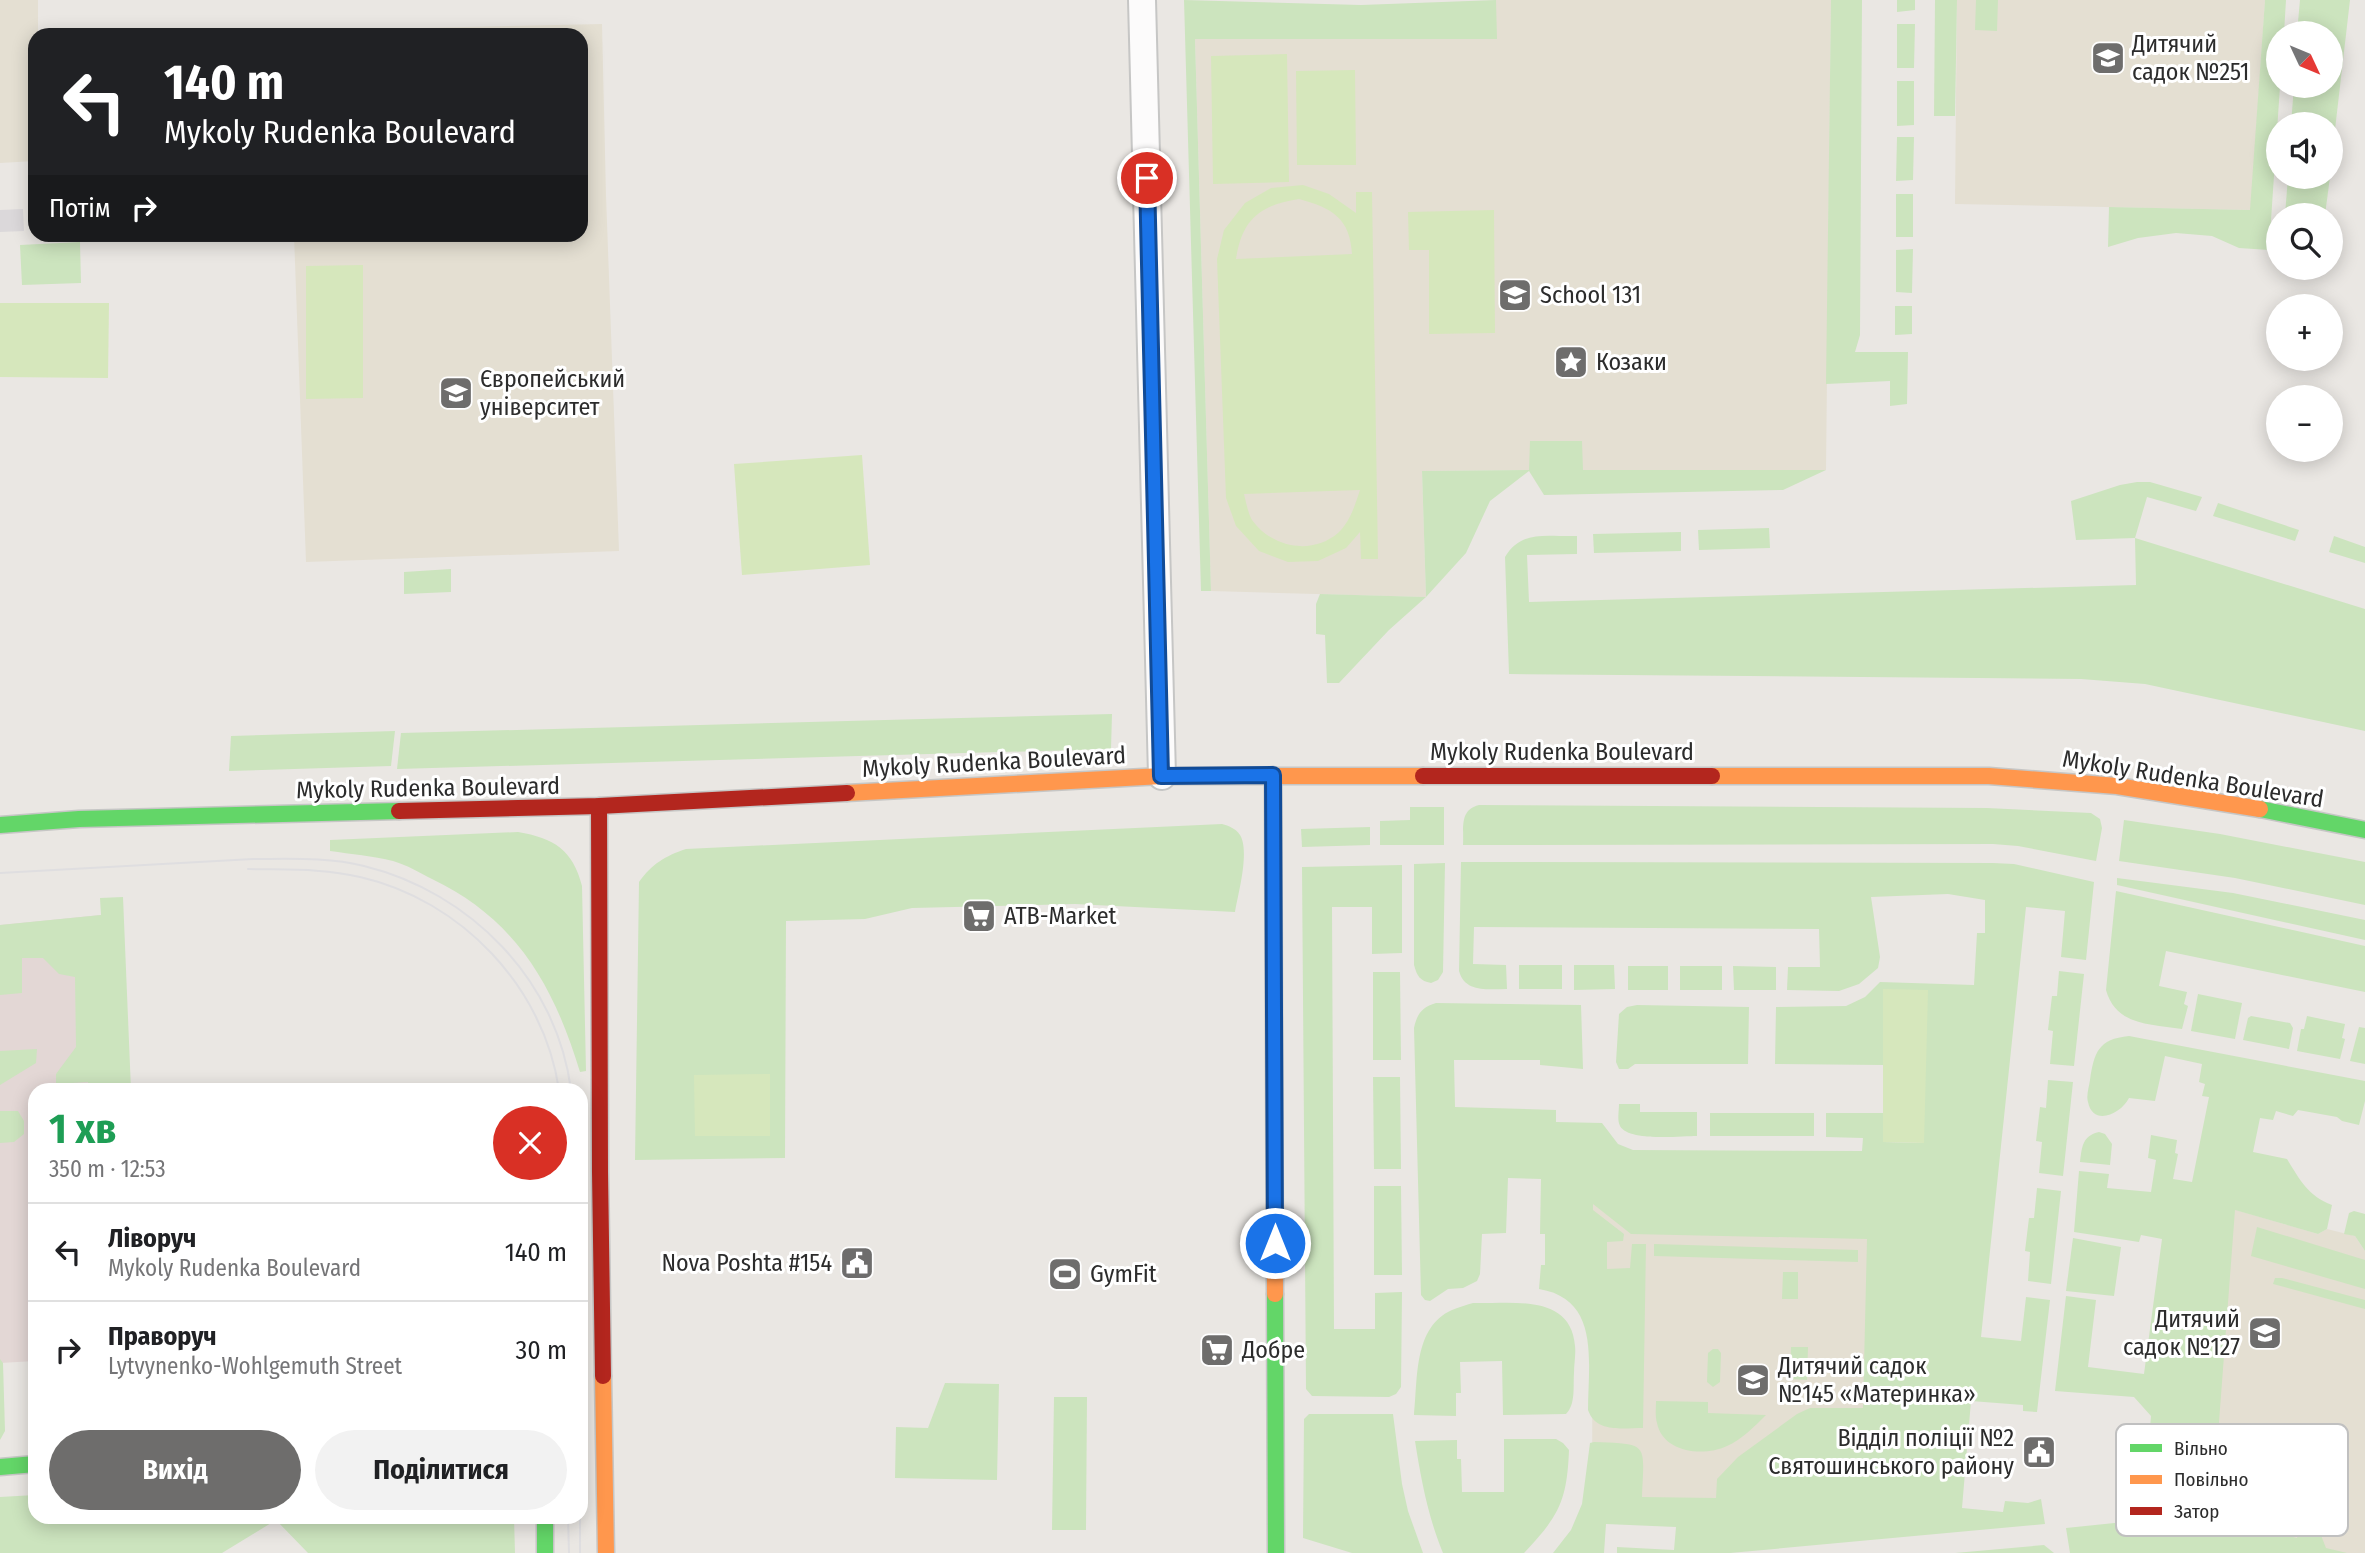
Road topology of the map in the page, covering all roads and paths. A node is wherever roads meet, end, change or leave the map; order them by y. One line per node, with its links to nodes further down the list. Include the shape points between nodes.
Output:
1 (1142, 0): 3 (street)
2 (1273, 775): 3 (street, Mykoly Rudenka Boulevard); 6 (street, Mykoly Rudenka Boulevard, via 1989,776 2117,786 2228,802); 12 (street)
3 (1161, 776): 4 (street, Mykoly Rudenka Boulevard)
4 (599, 806): 5 (street, Mykoly Rudenka Boulevard); 11 (street)
5 (0, 825)
6 (2365, 830)
7 (28, 1465): 8 (street)
8 (0, 1468)
9 (545, 1524): 10 (street)
10 (545, 1553)
11 (606, 1553)
12 (1276, 1553)

